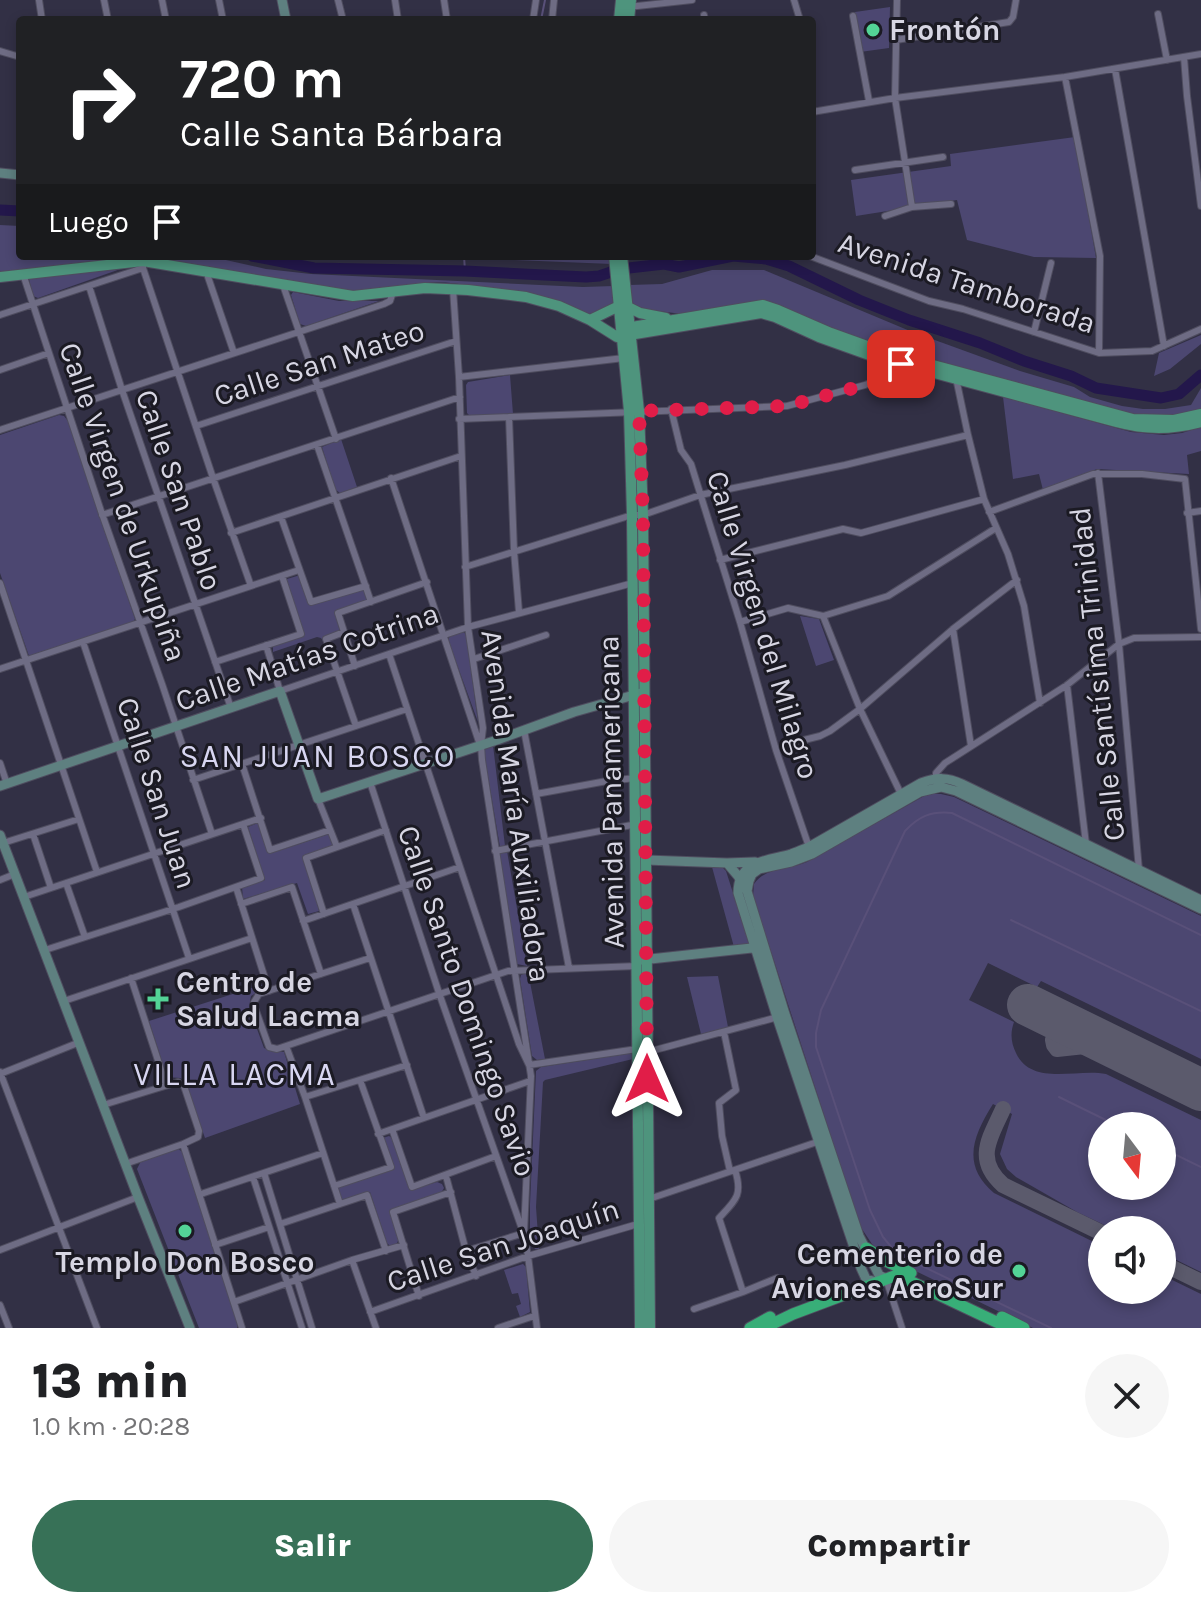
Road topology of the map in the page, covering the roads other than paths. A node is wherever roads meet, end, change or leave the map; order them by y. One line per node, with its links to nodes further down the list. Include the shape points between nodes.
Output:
1 (692, 0): 4 (street)
2 (897, 0): 7 (street)
3 (1016, 0): 7 (street, via 1009,22)
4 (626, 3)
5 (1158, 14): 10 (street)
6 (853, 16): 14 (street)
7 (896, 40): 13 (street)
8 (1201, 54): 9 (street)
9 (1184, 57): 10 (street); 20 (street)
10 (1167, 60): 11 (street)
11 (1115, 69): 12 (street); 44 (street)
12 (1065, 77): 13 (street); 47 (street, via 1100,256)
13 (895, 98): 14 (street); 17 (street)
14 (869, 101): 15 (street)
15 (816, 110)
16 (943, 157): 17 (street)
17 (906, 163): 18 (street); 21 (street)
18 (855, 170)
19 (951, 204): 21 (street)
20 (1201, 206)
21 (912, 207): 22 (street)
22 (885, 216)
23 (816, 259): 42 (street, Avenida Tamborada, via 929,301)
24 (619, 260): 35 (main road, Avenida Panamericana)
25 (1051, 263): 42 (street)
26 (143, 264): 27 (main road); 28 (main road); 31 (street); 51 (street)
27 (209, 271): 30 (main road); 46 (street)
28 (23, 274): 29 (main road); 34 (street, Calle Virgen de Urkupiña)
29 (0, 277)
30 (283, 285): 33 (main road, via 353,296); 40 (street)
31 (89, 286): 34 (street); 55 (street, Calle San Pablo)
32 (453, 289): 33 (main road); 38 (main road, via 544,301); 43 (street, Avenida María Auxiliadora)
33 (393, 292): 40 (street, via 384,304)
34 (33, 304): 36 (street); 45 (street, Calle Virgen de Urkupiña)
35 (624, 307): 37 (main road); 38 (main road); 41 (main road, Avenida Panamericana)
36 (0, 315)
37 (680, 319): 41 (main road); 52 (main road, via 755,305 771,307)
38 (593, 322): 41 (main road)
39 (1201, 329): 44 (street, Avenida Tamborada)
40 (299, 332): 46 (street); 54 (street)
41 (626, 332): 48 (main road, Avenida Panamericana); 49 (main road, via 761,313); 59 (main road, Avenida Panamericana)
42 (1034, 332): 47 (street, Avenida Tamborada)
43 (456, 341): 53 (street, Avenida María Auxiliadora); 54 (street, Calle San Mateo)
44 (1164, 346): 47 (street, Avenida Tamborada)
45 (49, 353): 50 (street); 57 (street, Calle Virgen de Urkupiña)
46 (234, 353): 51 (street)
47 (1099, 353)
48 (624, 358): 53 (street); 59 (main road, Avenida Panamericana)
49 (901, 364): 52 (main road); 58 (street, via 894,374 865,385 787,406)
50 (0, 370)
51 (179, 372): 55 (street); 64 (street)
52 (957, 375): 60 (main road, via 1133,419 1174,420); 63 (main road, via 1133,427 1165,429); 66 (street)
53 (459, 377): 56 (street, Avenida María Auxiliadora)
54 (318, 386): 64 (street, Calle San Mateo); 67 (street)
55 (122, 390): 57 (street); 74 (street, Calle San Pablo)
56 (460, 397): 62 (street, Avenida María Auxiliadora); 67 (street)
57 (66, 408): 65 (street); 80 (street, Calle Virgen de Urkupiña)
58 (671, 409): 59 (street); 73 (street, Calle Virgen del Milagro)
59 (634, 411): 61 (street); 81 (main road, Avenida Panamericana)
60 (1201, 414)
61 (509, 417): 62 (street); 85 (street)
62 (459, 419): 69 (street, Avenida María Auxiliadora)
63 (1201, 422)
64 (196, 426): 71 (street)
65 (0, 430)
66 (968, 435): 73 (street); 76 (street)
67 (336, 439): 68 (street)
68 (317, 445): 71 (street); 75 (street)
69 (461, 456): 72 (street); 87 (street, Avenida María Auxiliadora)
70 (1098, 473): 78 (street); 79 (street, via 1185,479); 110 (street, Calle Santísima Trinidad)
71 (213, 478): 74 (street); 84 (street)
72 (391, 478): 75 (street); 91 (street)
73 (700, 495): 81 (street); 86 (street, Calle Virgen del Milagro)
74 (158, 496): 80 (street); 97 (street, Calle San Pablo)
75 (334, 497): 82 (street); 95 (street)
76 (984, 499): 78 (street); 86 (street, via 861,533 843,529)
77 (1201, 511): 79 (street)
78 (989, 512): 83 (street)
79 (1187, 513): 104 (street)
80 (102, 515): 101 (street, Calle Virgen de Urkupiña)
81 (638, 515): 85 (street); 93 (main road, Avenida Panamericana); 121 (main road, Avenida Panamericana)
82 (281, 517): 84 (street); 88 (street)
83 (996, 528): 90 (street); 99 (street, via 896,592)
84 (231, 533): 94 (street)
85 (514, 551): 87 (street); 98 (street)
86 (720, 560): 100 (street, Calle Virgen del Milagro)
87 (465, 567): 102 (street, Avenida María Auxiliadora)
88 (299, 570): 89 (street); 95 (street, via 311,602)
89 (282, 576): 94 (street); 111 (street, via 301,634)
90 (1017, 580): 103 (street); 122 (street)
91 (427, 582): 96 (street); 106 (street)
92 (0, 583): 114 (street)
93 (633, 583): 98 (street, Calle Matías Cotrina); 121 (main road, Avenida Panamericana)
94 (251, 586): 97 (street)
95 (366, 586): 96 (street)
96 (371, 602): 105 (street, via 338,613)
97 (195, 604): 101 (street); 115 (street, Calle San Pablo)
98 (519, 612): 102 (street, Calle Matías Cotrina)
99 (823, 616): 100 (street, via 788,608); 125 (street)
100 (740, 622): 158 (street, Calle Virgen del Milagro)
101 (140, 623): 109 (street); 127 (street, Calle Virgen de Urkupiña)
102 (468, 627): 106 (street, Calle Matías Cotrina); 113 (street, Avenida María Auxiliadora)
103 (953, 629): 125 (street); 132 (street)
104 (1201, 629)
105 (344, 632): 116 (street); 118 (street, via 326,639)
106 (444, 635): 112 (street, Calle Matías Cotrina); 131 (street)
107 (546, 635): 113 (street)
108 (1201, 637): 110 (street, via 1134,638)
109 (83, 642): 114 (street); 133 (street, Calle San Juan)
110 (1119, 644): 119 (street); 165 (street, Calle Santísima Trinidad)
111 (266, 645): 115 (street); 120 (street)
112 (389, 654): 116 (street, Calle Matías Cotrina); 124 (street)
113 (474, 659): 131 (street, Avenida María Auxiliadora)
114 (26, 660): 117 (street); 137 (street)
115 (215, 662): 123 (street, Calle San Pablo)
116 (355, 666): 118 (street, Calle Matías Cotrina)
117 (0, 669)
118 (337, 672): 120 (street, Calle Matías Cotrina); 126 (street)
119 (1067, 685): 122 (street); 156 (street)
120 (280, 691): 123 (main road, Calle Matías Cotrina); 130 (main road)
121 (640, 693): 128 (main road); 138 (main road, Avenida Panamericana); 149 (main road, Avenida Panamericana)
122 (1040, 703): 132 (street)
123 (231, 708): 127 (main road, Calle Matías Cotrina)
124 (407, 709): 126 (street); 135 (street)
125 (860, 709): 129 (street, via 830,731); 144 (street)
126 (356, 726): 130 (street)
127 (176, 727): 133 (main road, Calle Matías Cotrina); 139 (street, Calle Virgen de Urkupiña)
128 (524, 730): 131 (main road); 143 (street)
129 (800, 741)
130 (300, 744): 136 (street); 145 (main road)
131 (481, 745): 135 (main road); 159 (street, Avenida María Auxiliadora)
132 (971, 746): 141 (street, via 945,763)
133 (119, 747): 137 (main road, Calle Matías Cotrina); 160 (street, Calle San Juan)
134 (0, 763): 142 (street)
135 (425, 763): 140 (main road); 164 (street)
136 (242, 764): 139 (street); 146 (street)
137 (62, 766): 142 (main road, Calle Matías Cotrina); 147 (street)
138 (636, 778): 143 (street); 149 (main road, Avenida Panamericana)
139 (193, 780): 153 (street, Calle Virgen de Urkupiña)
140 (370, 782): 145 (main road); 151 (street, Calle Santo Domingo Savio)
141 (936, 782): 144 (main road); 156 (main road, via 953,780); 158 (main road); 180 (main road)
142 (4, 785)
143 (536, 794): 155 (street)
144 (901, 794): 158 (main road)
145 (318, 799): 150 (street)
146 (261, 818): 148 (street); 150 (street, via 270,850)
147 (79, 819): 152 (street); 166 (street)
148 (243, 824): 153 (street); 172 (street, via 261,878)
149 (641, 824): 155 (street); 161 (main road, Avenida Panamericana); 189 (main road, Avenida Panamericana)
150 (330, 830): 157 (street)
151 (386, 830): 157 (street); 171 (street, Calle Santo Domingo Savio)
152 (33, 834): 154 (street); 173 (street)
153 (212, 834): 160 (street)
154 (2, 839): 167 (main road)
155 (545, 841): 159 (street); 190 (street)
156 (1086, 845): 165 (main road)
157 (337, 847): 181 (street, via 306,858)
158 (810, 850): 162 (main road); 174 (main road, via 791,862 759,869)
159 (495, 851): 191 (street, Avenida María Auxiliadora)
160 (154, 854): 166 (street); 179 (street, Calle San Juan)
161 (646, 860): 163 (main road); 189 (main road, Avenida Panamericana)
162 (758, 861): 163 (main road); 169 (main road)
163 (727, 863): 169 (main road)
164 (460, 867): 171 (street); 193 (street)
165 (1139, 870): 176 (main road)
166 (97, 872): 170 (street)
167 (15, 874): 168 (street); 175 (main road)
168 (0, 880)
169 (741, 880): 174 (main road); 185 (main road, via 738,893)
170 (66, 883): 173 (street); 183 (street)
171 (404, 885): 178 (street); 196 (street, Calle Santo Domingo Savio)
172 (236, 887): 177 (street); 179 (street)
173 (51, 888): 175 (street)
174 (747, 891): 185 (main road)
175 (24, 897): 186 (main road)
176 (1201, 900)
177 (241, 904): 182 (street, via 292,887); 184 (street)
178 (353, 904): 181 (street); 188 (street)
179 (172, 909): 183 (street); 187 (street, Calle San Juan)
180 (1201, 909)
181 (324, 914): 182 (street)
182 (303, 921): 192 (street)
183 (85, 937): 186 (street)
184 (252, 938): 187 (street); 195 (street)
185 (760, 947): 189 (main road); 199 (main road)
186 (45, 950): 197 (main road)
187 (189, 958): 194 (street)
188 (370, 958): 192 (street); 198 (street)
189 (640, 962): 190 (street); 203 (main road, Avenida Panamericana)
190 (569, 968): 191 (street)
191 (515, 970): 193 (street); 205 (street, Avenida María Auxiliadora)
192 (321, 974): 195 (street)
193 (496, 974): 196 (street); 205 (street)
194 (131, 978): 197 (street); 209 (street)
195 (269, 991): 202 (street, via 259,994 255,1008 266,1043 273,1049)
196 (439, 993): 198 (street); 211 (street, Calle Santo Domingo Savio)
197 (64, 1001): 201 (main road)
198 (388, 1011): 202 (street); 204 (street)
199 (781, 1016): 200 (street); 216 (main road)
200 (724, 1032): 203 (street); 221 (street, via 736,1090 719,1103)
201 (80, 1042): 206 (street); 212 (main road)
202 (286, 1046): 210 (street)
203 (642, 1049): 205 (street); 229 (main road, Avenida Panamericana); 231 (main road, Avenida Panamericana)
204 (407, 1065): 207 (street); 213 (street)
205 (529, 1065): 208 (street, Avenida María Auxiliadora)
206 (0, 1073): 233 (street)
207 (360, 1080): 210 (street); 215 (street)
208 (530, 1081): 211 (street); 235 (street, Avenida María Auxiliadora)
209 (166, 1085): 212 (street); 217 (street, via 184,1086 199,1131 198,1137)
210 (305, 1097): 218 (street)
211 (477, 1099): 213 (street); 219 (street, Calle Santo Domingo Savio)
212 (103, 1105): 220 (main road)
213 (424, 1118): 214 (street)
214 (392, 1129): 215 (street); 223 (street, via 412,1187)
215 (378, 1134): 225 (street, via 391,1167)
216 (822, 1140): 221 (street); 238 (main road); 248 (main road)
217 (183, 1144): 220 (street); 227 (street)
218 (323, 1153): 222 (street); 225 (street)
219 (496, 1156): 223 (street); 235 (street, Calle Santo Domingo Savio)
220 (125, 1164): 228 (main road)
221 (733, 1170): 229 (street); 250 (street, via 741,1187 719,1218)
222 (264, 1173): 224 (street); 232 (street)
223 (446, 1176): 226 (street)
224 (253, 1177): 227 (street); 234 (street)
225 (334, 1186): 230 (street)
226 (451, 1192): 237 (street, via 393,1212); 241 (street)
227 (201, 1194): 236 (street)
228 (138, 1197): 233 (street); 260 (main road)
229 (649, 1199): 231 (main road, Avenida Panamericana)
230 (340, 1204): 232 (street); 240 (street, via 367,1195)
231 (645, 1222): 242 (street, Calle San Joaquín); 267 (main road, Avenida Panamericana); 268 (main road, Avenida Panamericana)
232 (280, 1224): 247 (street)
233 (60, 1227): 239 (street); 259 (street)
234 (269, 1227): 236 (street); 249 (street)
235 (524, 1233): 241 (street); 242 (street, Avenida María Auxiliadora)
236 (215, 1245): 252 (street)
237 (404, 1245): 240 (street); 251 (street)
238 (866, 1248): 244 (highway); 248 (main road)
239 (0, 1250)
240 (386, 1251): 243 (street)
241 (466, 1251): 245 (street)
242 (528, 1256): 245 (street, Calle San Joaquín); 256 (street, Avenida María Auxiliadora)
243 (352, 1260): 247 (street); 255 (street)
244 (900, 1272): 248 (highway); 270 (highway); 271 (highway)
245 (476, 1276): 251 (street, Calle San Joaquín)
246 (777, 1278): 250 (street)
247 (295, 1279): 249 (street); 263 (street)
248 (877, 1279): 257 (highway, via 784,1310); 269 (street)
249 (286, 1282): 252 (street); 262 (street)
250 (743, 1292): 254 (street)
251 (419, 1296): 255 (street, Calle San Joaquín)
252 (234, 1302): 261 (street)
253 (0, 1305): 258 (street)
254 (694, 1309)
255 (370, 1312): 264 (street)
256 (534, 1316): 265 (street); 266 (street, Avenida María Auxiliadora)
257 (757, 1327)
258 (9, 1328)
259 (97, 1328)
260 (190, 1328)
261 (242, 1328)
262 (302, 1328)
263 (312, 1328)
264 (376, 1328)
265 (498, 1328)
266 (537, 1328)
267 (640, 1328)
268 (650, 1328)
269 (902, 1328)
270 (1009, 1328)
271 (1024, 1328)

